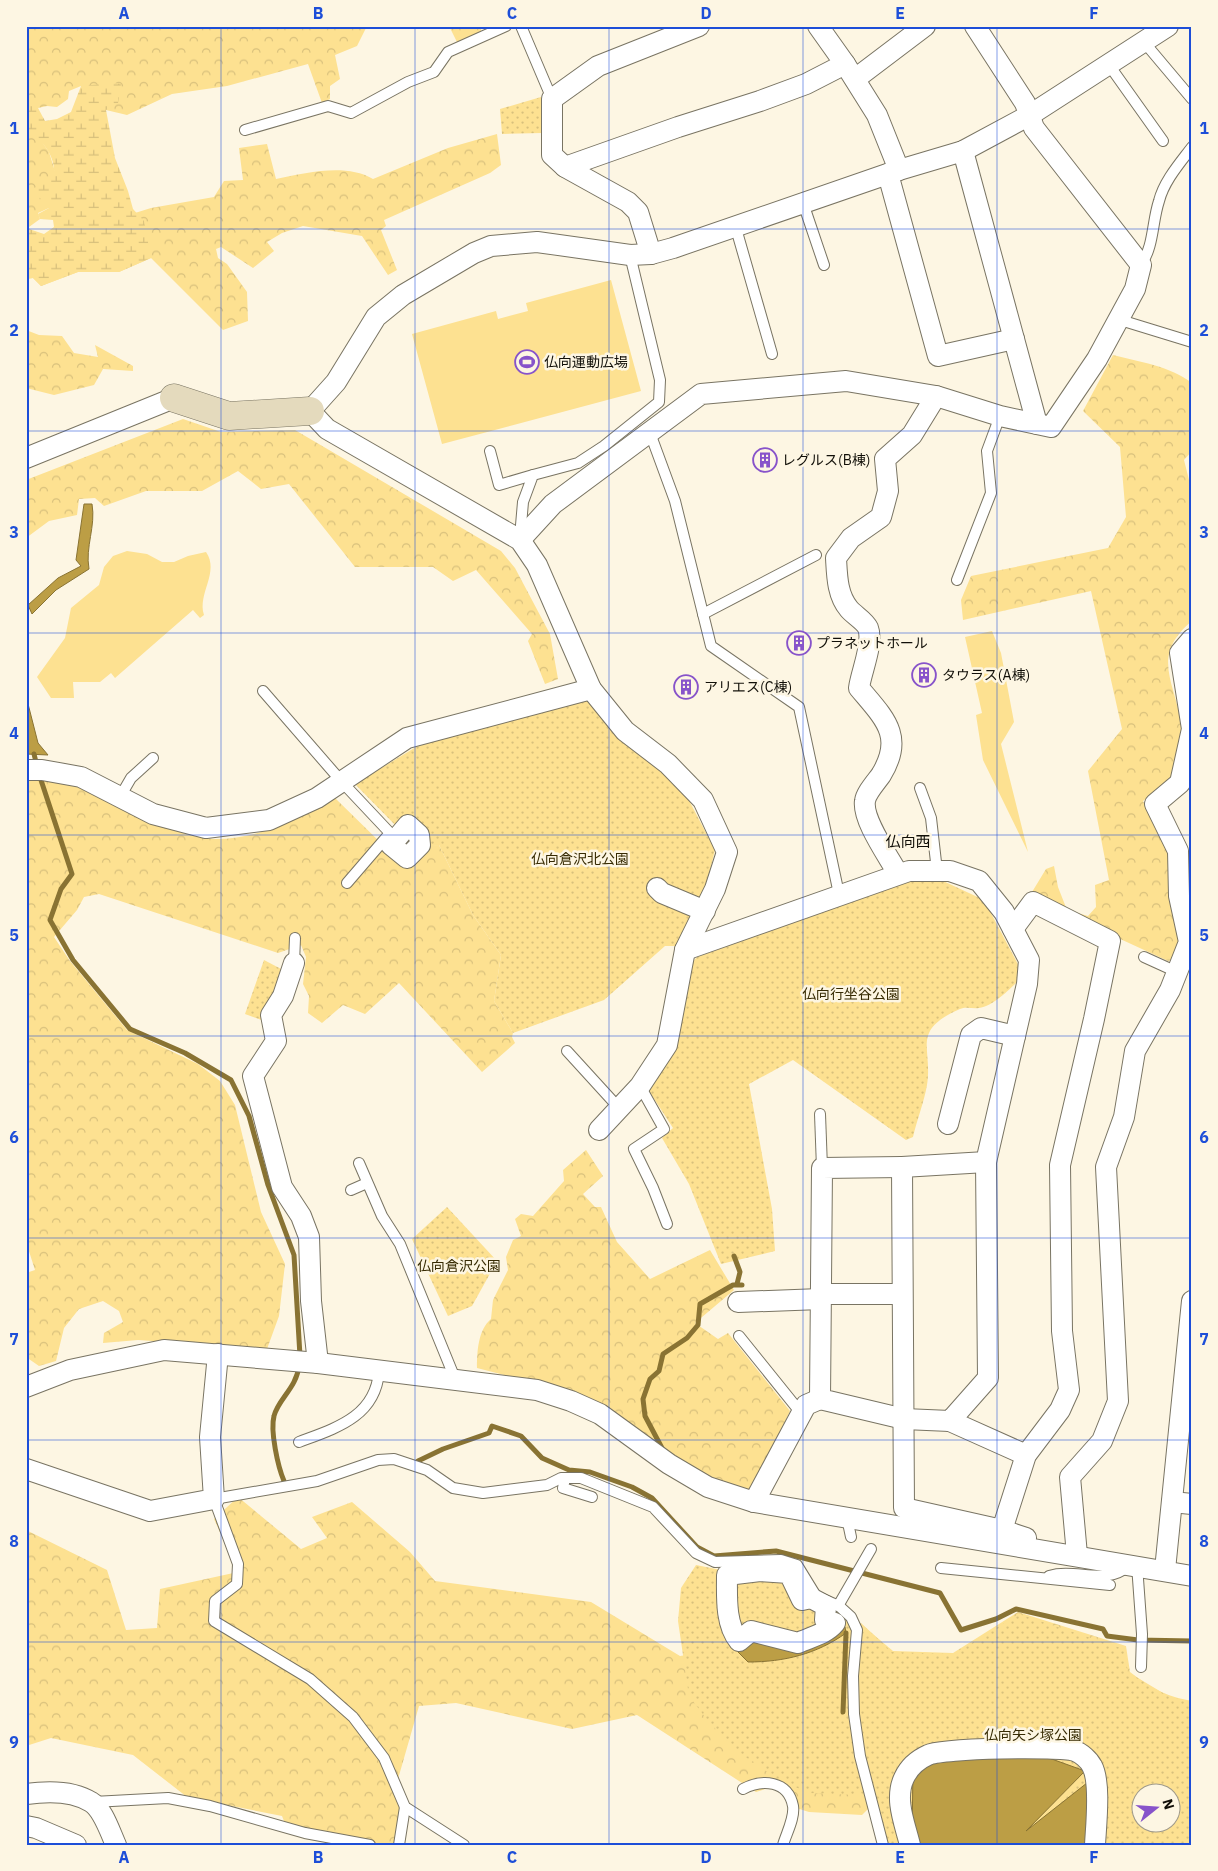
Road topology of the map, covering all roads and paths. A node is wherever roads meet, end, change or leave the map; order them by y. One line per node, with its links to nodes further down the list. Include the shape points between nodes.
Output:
1 (506, 26): 14 (lane, via 448,52 434,72 408,82 351,113 328,106)
2 (522, 26): 11 (lane)
3 (699, 26): 11 (street, via 598,66)
4 (818, 26): 10 (street)
5 (925, 26): 10 (street)
6 (975, 26): 13 (street, via 1026,103)
7 (1168, 26): 8 (street)
8 (1144, 42): 9 (street); 12 (lane)
9 (1109, 65): 13 (street); 15 (lane)
10 (850, 72): 18 (street); 19 (street, via 877,115)
11 (552, 99): 18 (street, via 552,155)
12 (1192, 99)
13 (1030, 115): 17 (street); 25 (street, via 1034,128)
14 (245, 130)
15 (1163, 141)
16 (1192, 147): 25 (lane, via 1159,199 1148,255)
17 (963, 151): 19 (street); 27 (street)
18 (564, 167): 22 (street, via 628,202 638,212)
19 (894, 172): 20 (street); 27 (street, via 938,356)
20 (803, 203): 21 (street); 24 (lane)
21 (735, 225): 22 (street); 29 (lane)
22 (652, 254): 23 (street)
23 (630, 255): 32 (street, via 537,242 491,246 474,253 403,295 376,317 336,382); 38 (lane, via 660,380 659,402 578,463)
24 (824, 264)
25 (1141, 265): 26 (street, via 1135,289)
26 (1118, 319): 28 (lane); 34 (street, via 1097,359 1051,427)
27 (1014, 339): 34 (street)
28 (1192, 342)
29 (772, 354)
30 (936, 396): 33 (street); 35 (street, via 846,381 701,394); 53 (street, via 912,435 885,459 888,492 880,517 851,538 836,558 837,583 847,608 868,628 870,643 858,688 888,724 893,746 887,765 865,800 866,816)
31 (174, 398): 32 (street, via 229,416); 37 (street)
32 (310, 411): 39 (street, via 327,430)
33 (1000, 416): 34 (street); 41 (lane, via 987,451 991,493)
34 (1037, 424)
35 (650, 433): 39 (street, via 553,504); 42 (lane, via 676,501)
36 (490, 451): 38 (lane, via 499,485)
37 (26, 458)
38 (533, 475): 39 (lane, via 523,502)
39 (520, 540): 45 (street, via 537,565)
40 (816, 555): 42 (lane)
41 (957, 580)
42 (703, 614): 56 (lane, via 711,646 799,707)
43 (1192, 639): 44 (street, via 1180,654)
44 (1188, 675): 63 (street, via 1192,729 1180,783 1155,804 1178,852 1180,896 1189,942)
45 (591, 689): 49 (street, via 407,738); 57 (street, via 625,731 668,764 703,800 727,852)
46 (263, 691): 49 (lane)
47 (153, 758): 51 (lane, via 131,778)
48 (33, 770): 51 (street, via 82,777)
49 (342, 782): 51 (street, via 269,820 206,828 153,814); 54 (lane, via 390,833)
50 (920, 788): 52 (lane, via 931,818)
51 (120, 797)
52 (937, 871): 53 (street); 58 (street, via 950,871 979,881)
53 (898, 874): 56 (street)
54 (346, 883)
55 (657, 888): 57 (street)
56 (839, 894): 60 (street)
57 (704, 911): 60 (street)
58 (1013, 929): 64 (street, via 1029,960 1027,984); 96 (street, via 1033,902 1110,941 1060,1165 1062,1331 1069,1390 1060,1410)
59 (295, 938): 62 (lane)
60 (685, 950): 66 (street, via 667,1045)
61 (1144, 956): 63 (lane)
62 (294, 963): 84 (street, via 284,996 271,1015 276,1041 253,1076 282,1187 306,1212)
63 (1177, 972): 105 (street, via 1135,1050 1124,1117 1106,1167 1118,1401 1102,1441 1070,1477)
64 (1014, 1036): 69 (street, via 981,1028 971,1035); 71 (street)
65 (567, 1051): 67 (lane)
66 (640, 1086): 67 (street); 77 (lane, via 664,1129 634,1149)
67 (619, 1108): 70 (street)
68 (820, 1114): 74 (lane)
69 (948, 1124)
70 (598, 1130)
71 (986, 1162): 73 (street); 94 (street, via 988,1378)
72 (359, 1163): 75 (lane)
73 (902, 1167): 74 (street); 78 (street)
74 (822, 1168): 79 (street)
75 (367, 1183): 76 (lane); 89 (lane, via 382,1216 400,1244)
76 (351, 1190)
77 (667, 1224)
78 (902, 1294): 79 (street); 93 (street)
79 (821, 1297): 81 (street); 91 (street)
80 (1192, 1301): 85 (street)
81 (738, 1302)
82 (740, 1336): 92 (lane)
83 (218, 1354): 84 (street); 88 (street, via 164,1350 106,1360); 100 (street, via 210,1437)
84 (318, 1363): 87 (street)
85 (1188, 1365): 102 (street)
86 (26, 1368): 88 (street)
87 (379, 1372): 89 (street); 95 (lane, via 370,1402 360,1412 342,1425)
88 (46, 1379): 90 (street)
89 (456, 1382): 101 (street, via 537,1390 571,1401 600,1414 669,1464 708,1487)
90 (26, 1387)
91 (820, 1399): 92 (street, via 806,1405); 93 (street)
92 (801, 1413): 101 (street)
93 (904, 1419): 94 (street); 103 (street, via 904,1508)
94 (950, 1421): 96 (street)
95 (298, 1442)
96 (1026, 1455): 103 (street)
97 (26, 1469): 100 (street, via 150,1511)
98 (565, 1478): 99 (lane, via 563,1488); 100 (lane, via 547,1485 483,1494 452,1488 427,1470 394,1460 378,1460 317,1481); 112 (lane, via 592,1480 653,1507 696,1553 714,1562 781,1560 797,1565 816,1596)
99 (592, 1497)
100 (214, 1499): 118 (lane, via 238,1564 237,1584 215,1601 214,1621 310,1680 353,1717 384,1758)
101 (754, 1502): 105 (street, via 849,1528)
102 (1182, 1503): 108 (street)
103 (1002, 1530): 105 (street)
104 (871, 1550): 112 (lane)
105 (1073, 1554): 106 (street)
106 (1134, 1565): 108 (street); 110 (lane, via 1107,1577 1062,1572); 114 (lane, via 1142,1634)
107 (942, 1568): 110 (lane)
108 (1165, 1570): 109 (street)
109 (1192, 1576)
110 (1042, 1578): 111 (lane)
111 (1110, 1585)
112 (838, 1606): 126 (lane, via 851,1617 857,1630 854,1714 860,1756)
113 (734, 1636): 113 (street, via 728,1612 727,1575 789,1574 802,1600 811,1598 826,1606 825,1620 835,1623 829,1631 798,1643 751,1631 739,1642)
114 (1141, 1667)
115 (743, 1788): 125 (lane, via 754,1783 771,1782 786,1790 793,1807)
116 (26, 1794): 117 (street, via 68,1793)
117 (92, 1802): 121 (street); 122 (lane, via 168,1798 210,1806 305,1834)
118 (405, 1807): 123 (lane); 124 (lane)
119 (26, 1826): 120 (street)
120 (76, 1845)
121 (116, 1845)
122 (370, 1845)
123 (399, 1845)
124 (464, 1845)
125 (783, 1845)
126 (883, 1845)
127 (910, 1845): 130 (street, via 901,1809 901,1794 903,1779 913,1764 929,1754 944,1750 1024,1749 1076,1751 1093,1766 1096,1779)
128 (917, 1845): 129 (street, via 910,1794 914,1778 924,1767 939,1762 1068,1761 1079,1765 1089,1780)
129 (1088, 1845)
130 (1095, 1845)

